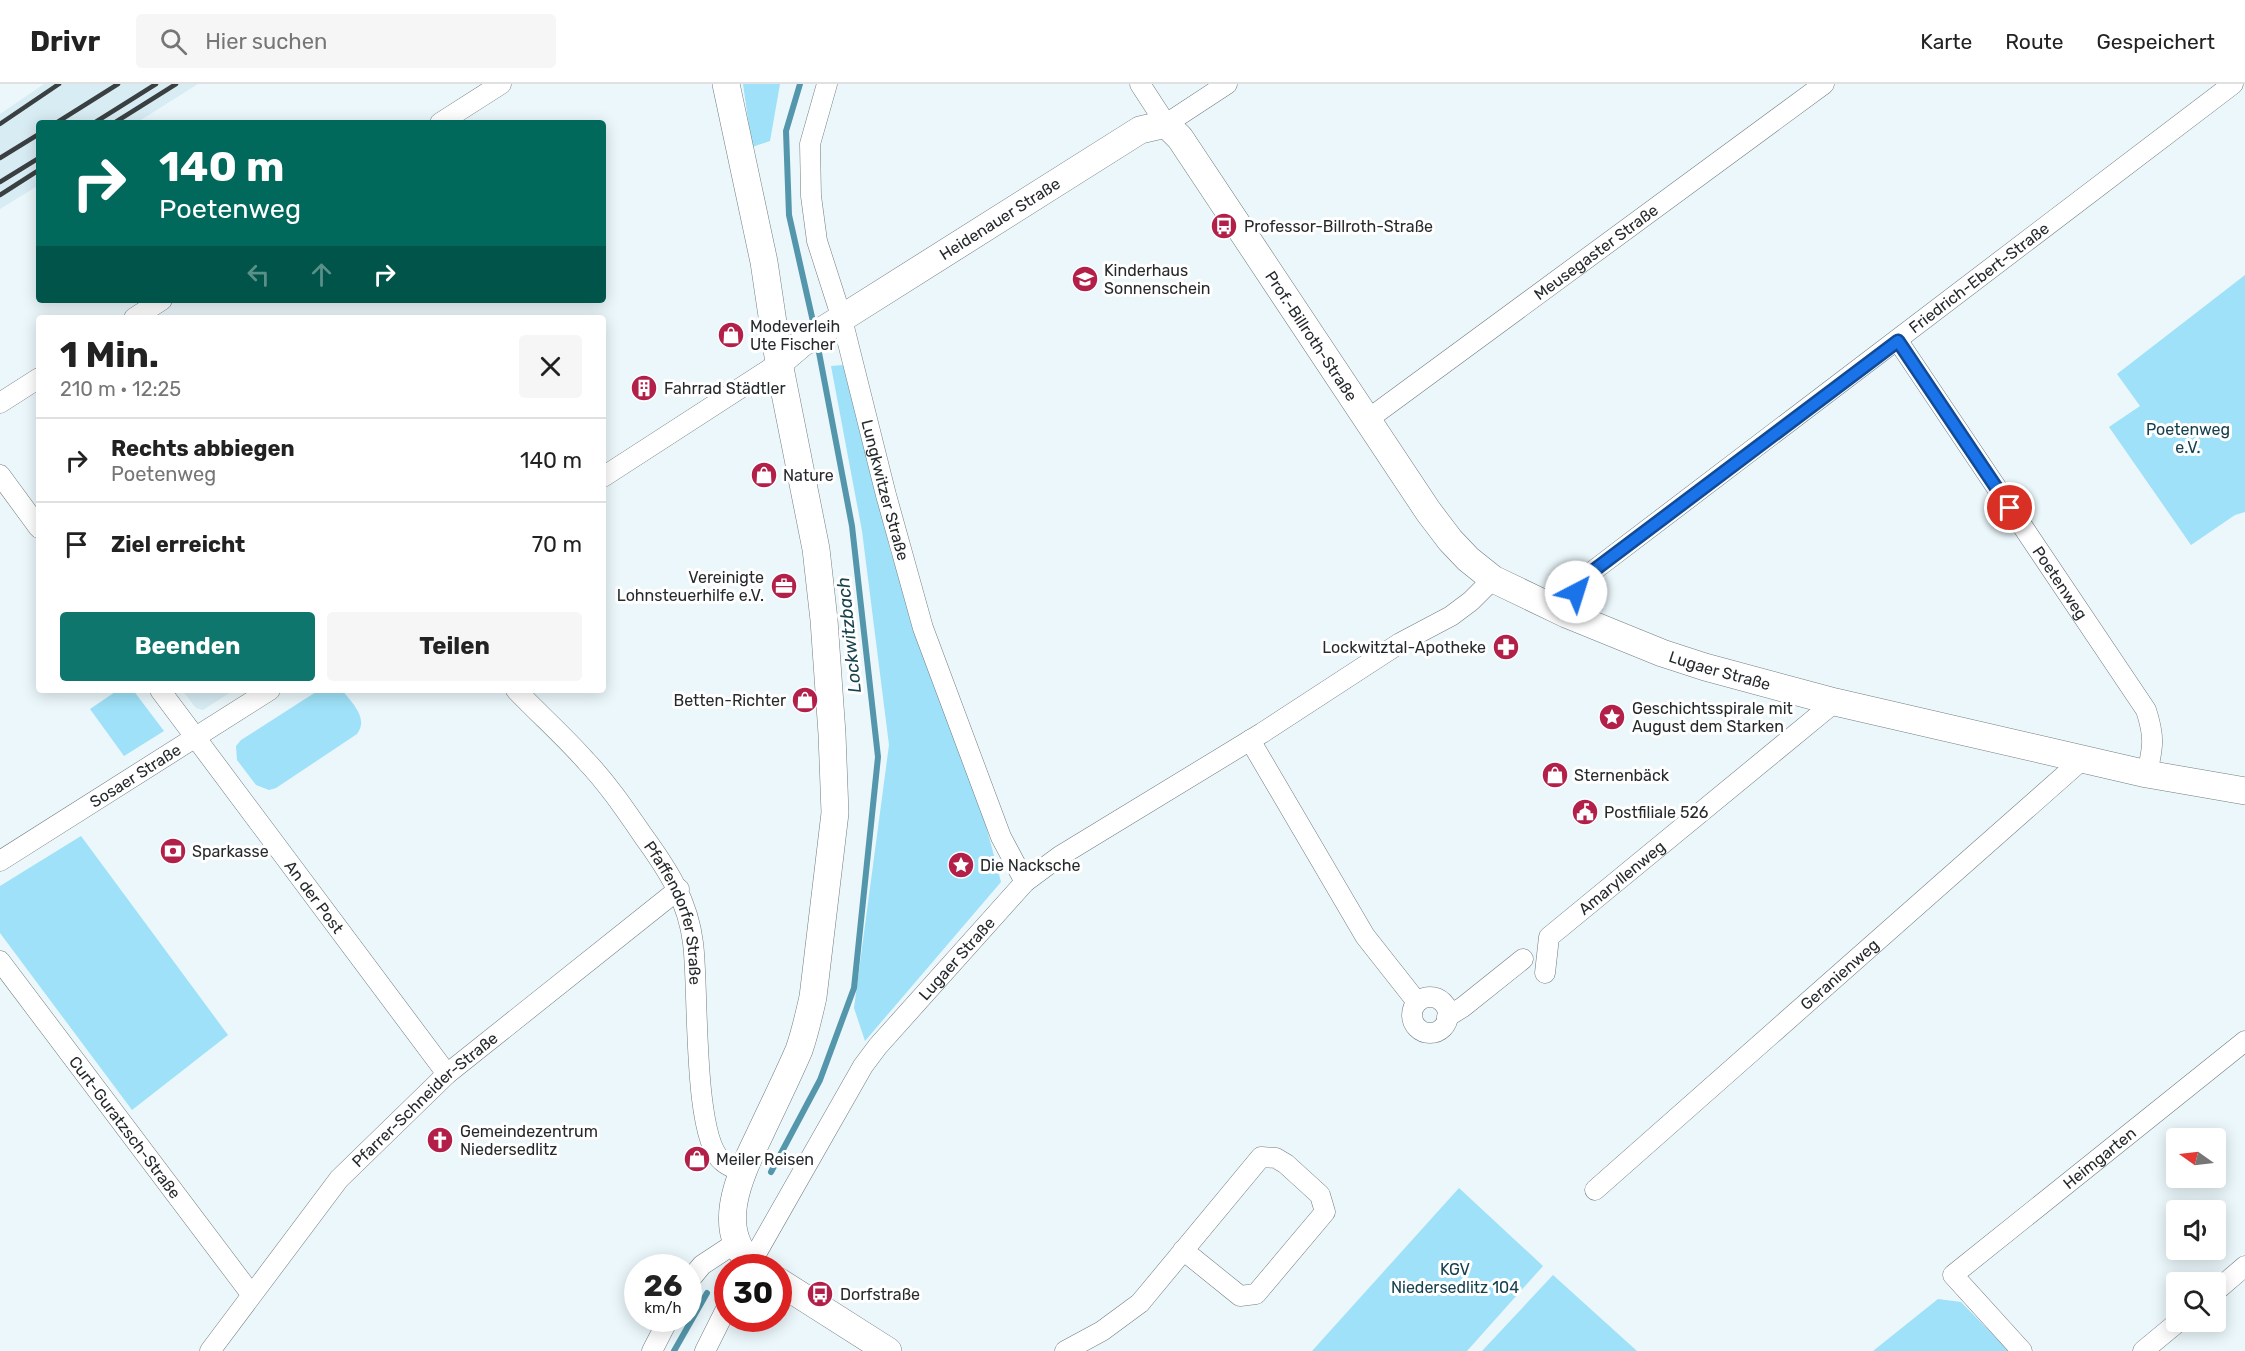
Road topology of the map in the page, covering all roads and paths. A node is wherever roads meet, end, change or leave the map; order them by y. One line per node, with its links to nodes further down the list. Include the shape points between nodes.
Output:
1 (501, 84): 8 (street)
2 (726, 84): 14 (street, via 764,262)
3 (827, 84): 12 (street, Lungkwitzer Straße, via 810,144 811,196)
4 (1140, 84): 9 (street, Prof.-Billroth-Straße)
5 (1227, 84): 9 (street, Heidenauer Straße)
6 (1824, 84): 17 (street, Meusegaster Straße)
7 (2233, 84): 13 (street, Friedrich-Ebert-Straße)
8 (445, 120)
9 (1166, 123): 12 (street, Heidenauer Straße, via 1140,130); 17 (street, Prof.-Billroth-Straße, via 1180,138)
10 (157, 303): 11 (street)
11 (139, 315)
12 (836, 322): 14 (street, Heidenauer Straße); 33 (street, Lungkwitzer Straße, via 923,628 1001,837)
13 (1898, 341): 22 (street, Friedrich-Ebert-Straße, via 1589,574); 30 (street, Poetenweg, via 2146,710 2153,733)
14 (779, 363): 19 (street); 42 (street, via 816,549 835,813 807,1024)
15 (36, 380): 16 (street)
16 (0, 403)
17 (1367, 420): 21 (street, Prof.-Billroth-Straße, via 1450,540)
18 (0, 475): 20 (street)
19 (606, 475)
20 (36, 524)
21 (1493, 579): 22 (street, Lugaer Straße); 28 (street, Lugaer Straße, via 1451,616 1400,643)
22 (1566, 614): 26 (street, Lugaer Straße, via 1662,653)
23 (162, 693): 27 (street, An der Post)
24 (265, 693): 27 (street, Sosaer Straße)
25 (519, 693): 34 (street, Pfaffendorfer Straße, via 588,762)
26 (1835, 702): 29 (street, Lugaer Straße); 37 (street, Amaryllenweg, via 1549,937)
27 (195, 737): 32 (street, Sosaer Straße); 41 (street, An der Post)
28 (1250, 740): 33 (street, Lugaer Straße, via 1060,856); 38 (street, via 1365,936)
29 (2083, 759): 30 (street, Lugaer Straße); 43 (street, Geranienweg)
30 (2147, 774): 31 (street, Lugaer Straße)
31 (2245, 791)
32 (0, 861)
33 (1025, 882): 46 (street, Lugaer Straße, via 863,1066)
34 (679, 889): 41 (street, Pfarrer-Schneider-Straße); 42 (street, Pfaffendorfer Straße, via 694,943 704,1113 712,1145 721,1161)
35 (1522, 959): 39 (street)
36 (0, 961): 50 (street, Curt-Guratzsch-Straße)
37 (1545, 973)
38 (1417, 1002): 39 (street, via 1428,997 1440,1000); 39 (street, via 1412,1018 1422,1032 1438,1031)
39 (1448, 1017)
40 (2245, 1041): 59 (street, Heimgarten, via 1953,1275)
41 (447, 1074): 50 (street, Pfarrer-Schneider-Straße, via 339,1179)
42 (742, 1172): 45 (street, via 732,1208 733,1226)
43 (1595, 1190)
44 (1183, 1250): 44 (street, via 1261,1157 1276,1158 1286,1164 1320,1195 1325,1212 1256,1294 1240,1296); 58 (street, via 1140,1303 1102,1331)
45 (745, 1254)
46 (752, 1254)
47 (2245, 1266): 48 (street)
48 (2226, 1282)
49 (792, 1290): 57 (street)
50 (251, 1294): 54 (street, Pfarrer-Schneider-Straße)
51 (662, 1332): 55 (street)
52 (714, 1332): 56 (street)
53 (2166, 1332): 60 (street)
54 (210, 1351)
55 (652, 1351)
56 (705, 1351)
57 (888, 1351)
58 (1065, 1351)
59 (2022, 1351)
60 (2143, 1351)

